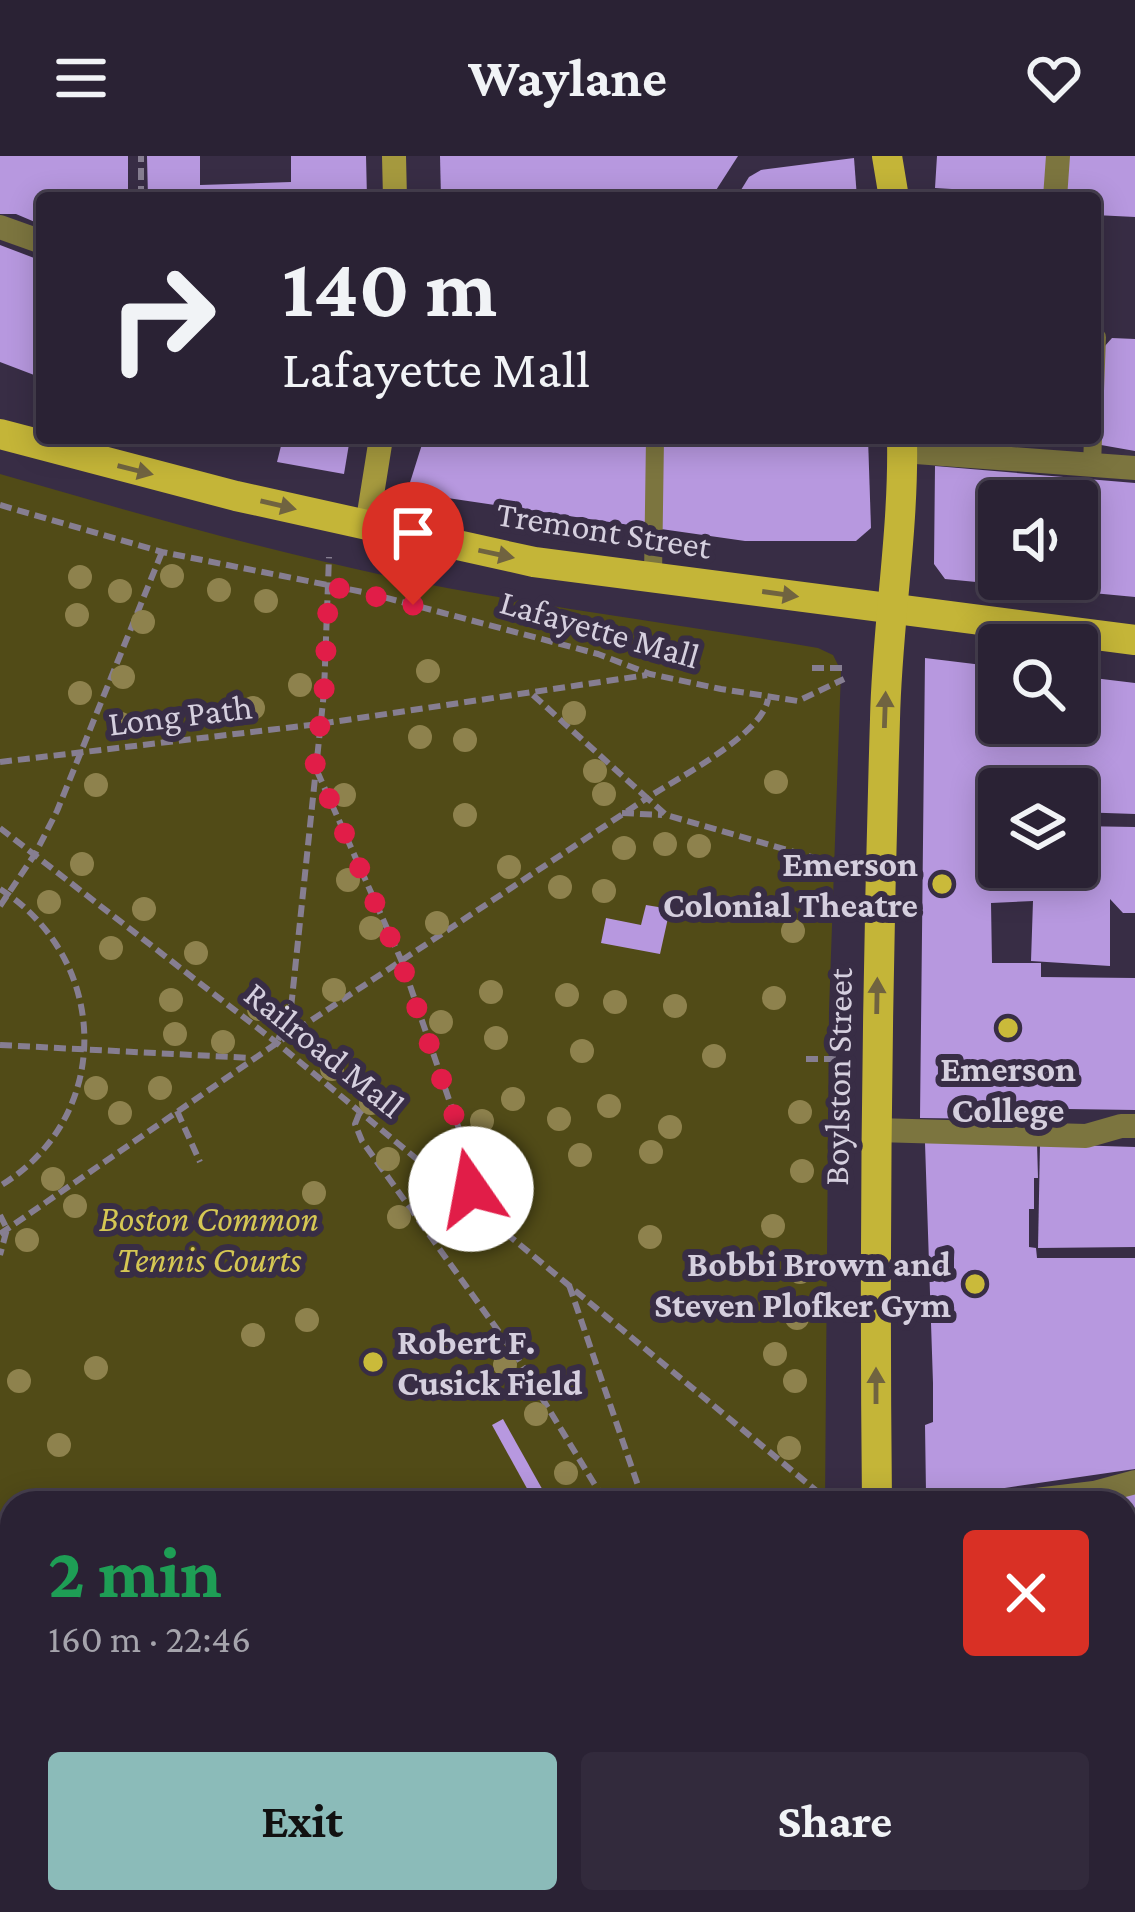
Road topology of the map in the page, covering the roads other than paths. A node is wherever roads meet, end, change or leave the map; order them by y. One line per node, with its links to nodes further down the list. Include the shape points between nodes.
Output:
1 (394, 156): 4 (main road)
2 (887, 156): 5 (main road)
3 (1058, 156): 6 (street)
4 (395, 192)
5 (893, 192)
6 (1055, 192)
7 (0, 226): 8 (street)
8 (36, 240)
9 (0, 434): 10 (main road, Tremont Street, one-way to 10)
10 (36, 443)
11 (40, 444): 18 (main road, Tremont Street, one-way to 18)
12 (380, 444): 18 (main road)
13 (656, 444): 19 (lane)
14 (1093, 444): 16 (lane)
15 (902, 445): 16 (street); 20 (main road, Boylston Street)
16 (1092, 465): 17 (street)
17 (1135, 468)
18 (367, 526): 19 (main road, Tremont Street, one-way to 19, via 534,562)
19 (653, 577): 20 (main road, Tremont Street, one-way to 20)
20 (891, 610): 21 (main road, Tremont Street); 23 (main road, Boylston Street, one-way to 20)
21 (1135, 640)
22 (1135, 1126): 23 (street, via 1086,1136)
23 (876, 1130): 25 (main road, Boylston Street, one-way to 23)
24 (1135, 1481): 26 (street)
25 (877, 1491)
26 (1101, 1491)

